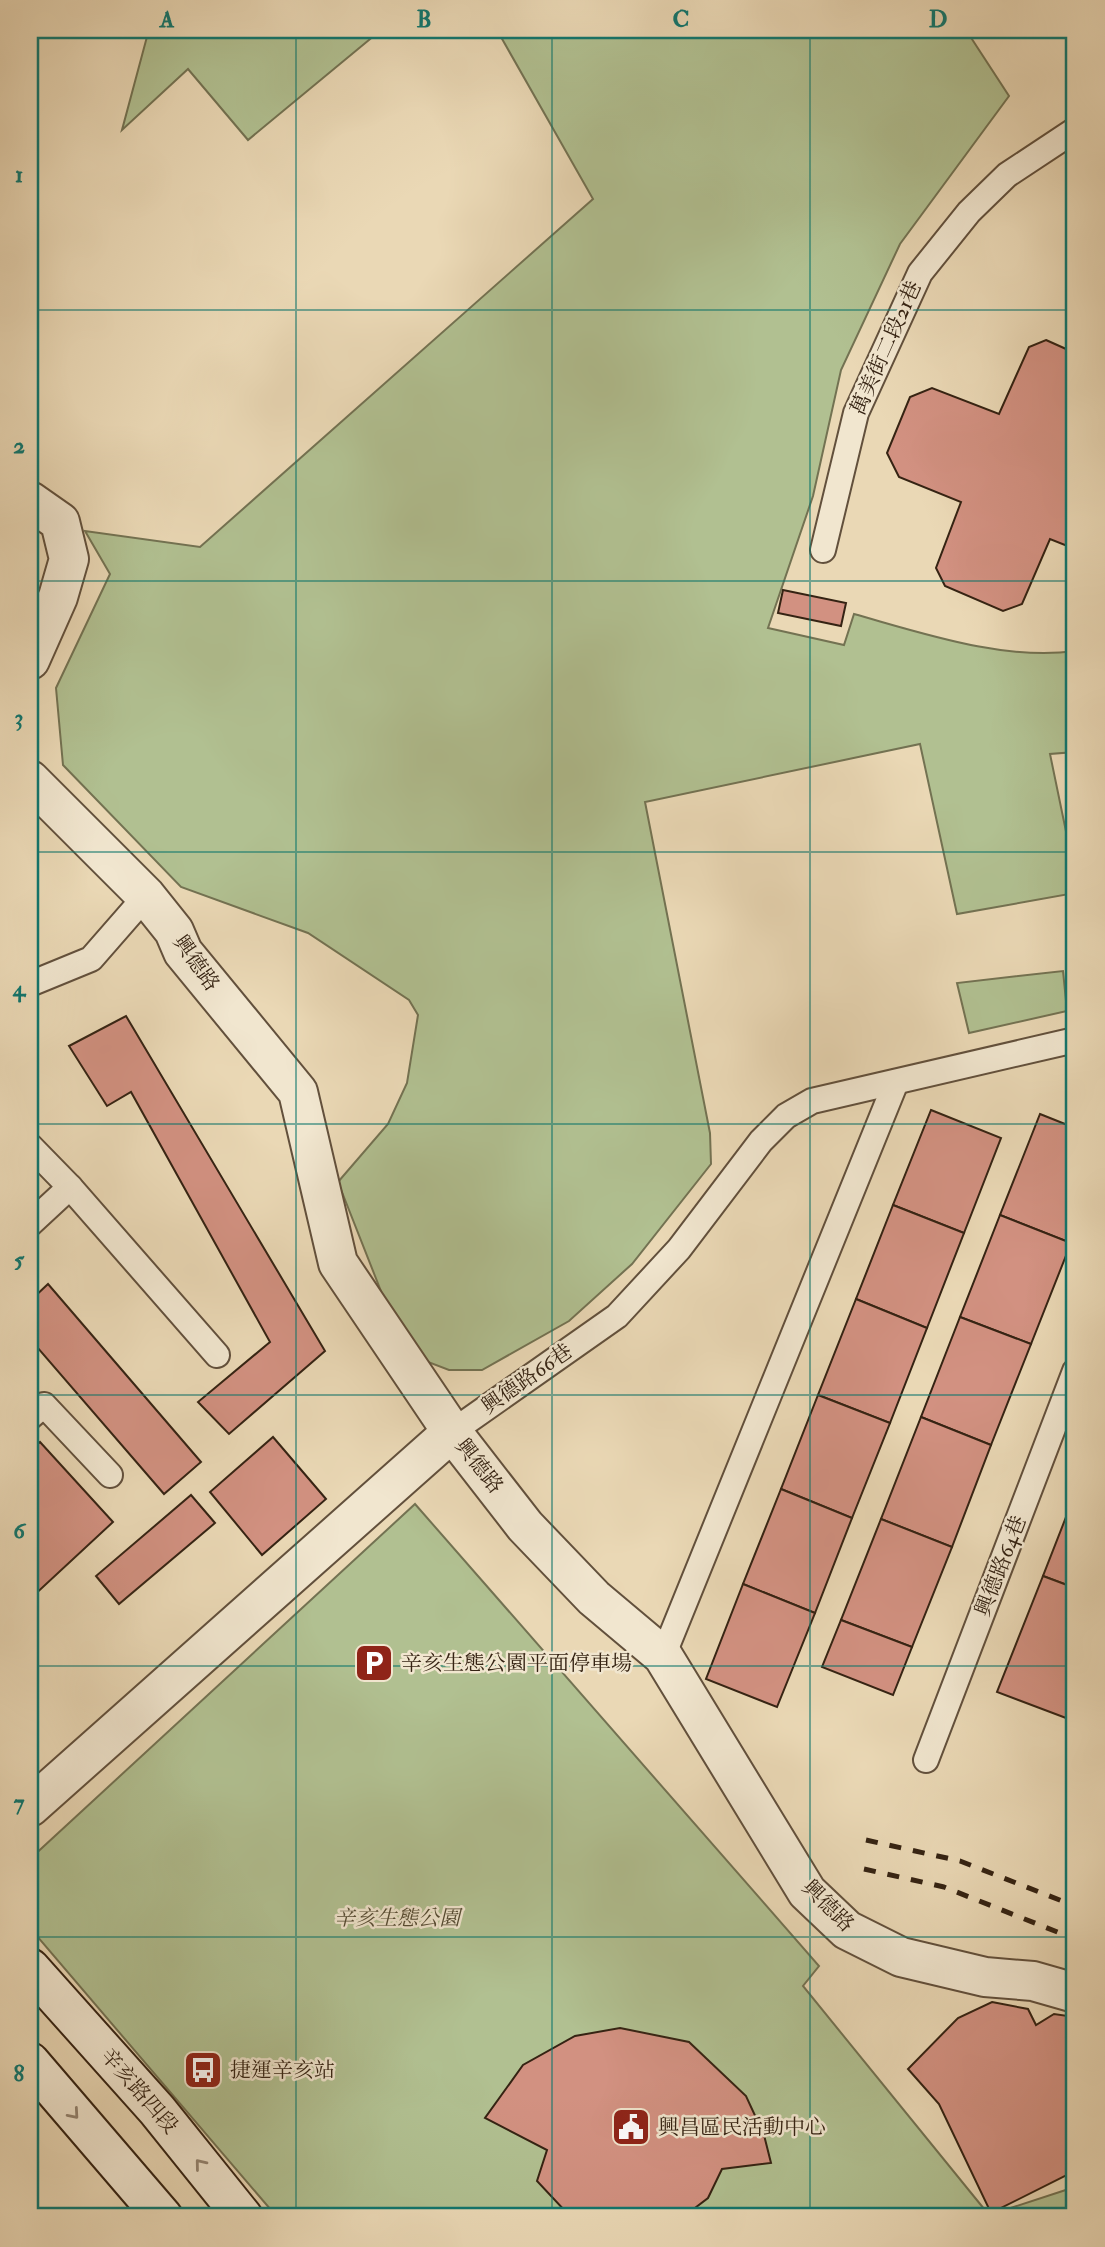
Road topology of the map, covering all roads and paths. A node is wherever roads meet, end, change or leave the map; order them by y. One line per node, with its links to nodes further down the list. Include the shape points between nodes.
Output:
1 (1075, 130): 3 (lane, 萬美街二段21巷, via 1007,175 969,212 919,273 856,413)
2 (30, 501): 4 (street, via 60,522 69,559)
3 (822, 550)
4 (30, 660)
5 (30, 780): 6 (street, 興德路)
6 (146, 896): 7 (lane, via 91,959); 16 (street, 興德路, via 174,931 183,952 298,1092 338,1263)
7 (30, 984)
8 (1075, 1040): 9 (lane, 興德路66巷)
9 (896, 1082): 16 (lane, 興德路66巷, via 812,1101 786,1116 761,1140 680,1249 617,1317); 18 (lane)
10 (30, 1146): 11 (lane)
11 (70, 1187): 12 (lane); 13 (lane)
12 (30, 1224)
13 (217, 1355)
14 (1075, 1371): 19 (lane, 興德路64巷)
15 (30, 1417): 17 (lane, via 44,1405)
16 (452, 1432): 18 (street, 興德路, via 563,1567); 20 (street, 興德路66巷)
17 (110, 1475)
18 (663, 1656): 22 (street, 興德路, via 807,1892 847,1930 901,1957)
19 (926, 1760)
20 (30, 1807)
21 (30, 1968): 25 (street, 辛亥路四段, one-way to 21, via 157,2110)
22 (1075, 1993)
23 (30, 2062): 24 (street, one-way to 24)
24 (163, 2217)
25 (243, 2217)

